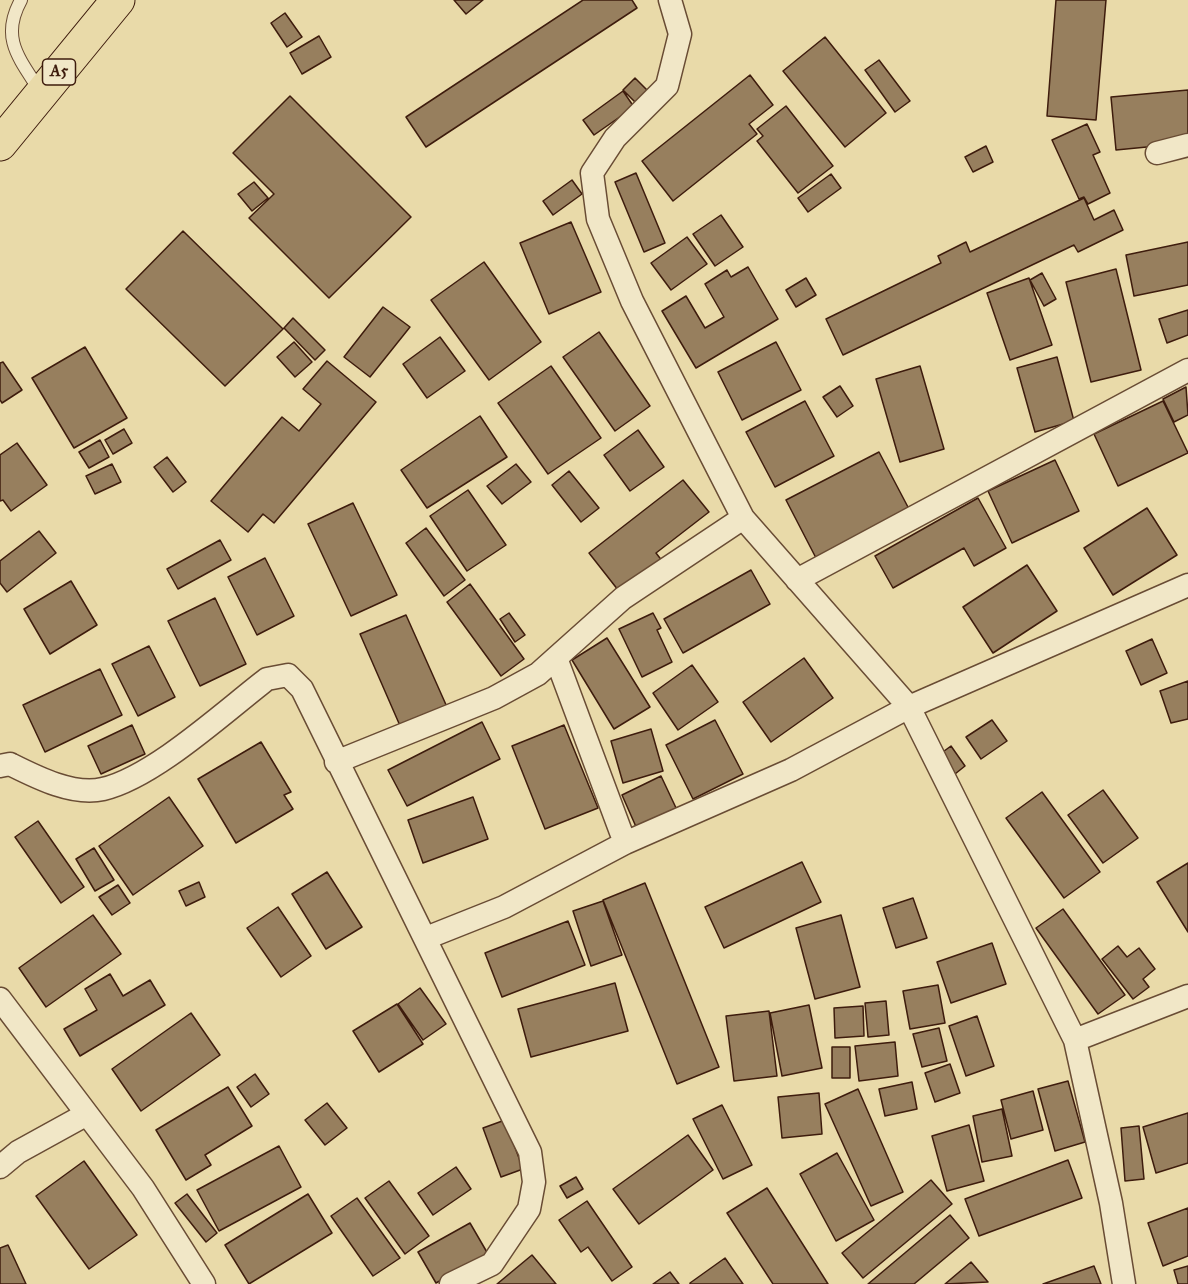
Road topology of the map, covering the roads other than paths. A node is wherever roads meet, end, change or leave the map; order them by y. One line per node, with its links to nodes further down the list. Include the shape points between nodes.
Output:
1 (21, 0): 4 (lane, via 11,14 8,40)
2 (118, 0): 4 (highway, A5)
3 (670, 0): 9 (street, via 680,34 667,86 615,138 592,173 598,219 632,301)
4 (41, 93): 5 (highway, A5)
5 (0, 144)
6 (1188, 145): 7 (street)
7 (1156, 153)
8 (1188, 370): 10 (street)
9 (743, 518): 10 (street); 12 (street, via 623,598)
10 (797, 580): 13 (street)
11 (1188, 585): 13 (street)
12 (556, 658): 14 (street, via 538,674 494,698); 16 (street)
13 (909, 707): 16 (street, via 791,770); 20 (street)
14 (336, 762): 15 (street, via 302,688 288,675 267,679 141,775 101,790 74,788 39,779 10,764); 17 (street)
15 (0, 766)
16 (625, 843): 17 (street, via 504,907)
17 (426, 938): 24 (street, via 530,1152 534,1182 529,1209 492,1264)
18 (1188, 996): 20 (street)
19 (0, 999): 21 (street)
20 (1075, 1040): 25 (street)
21 (87, 1114): 22 (street, via 18,1152); 23 (street, via 143,1188)
22 (0, 1167)
23 (204, 1284)
24 (451, 1284)
25 (1125, 1284)

